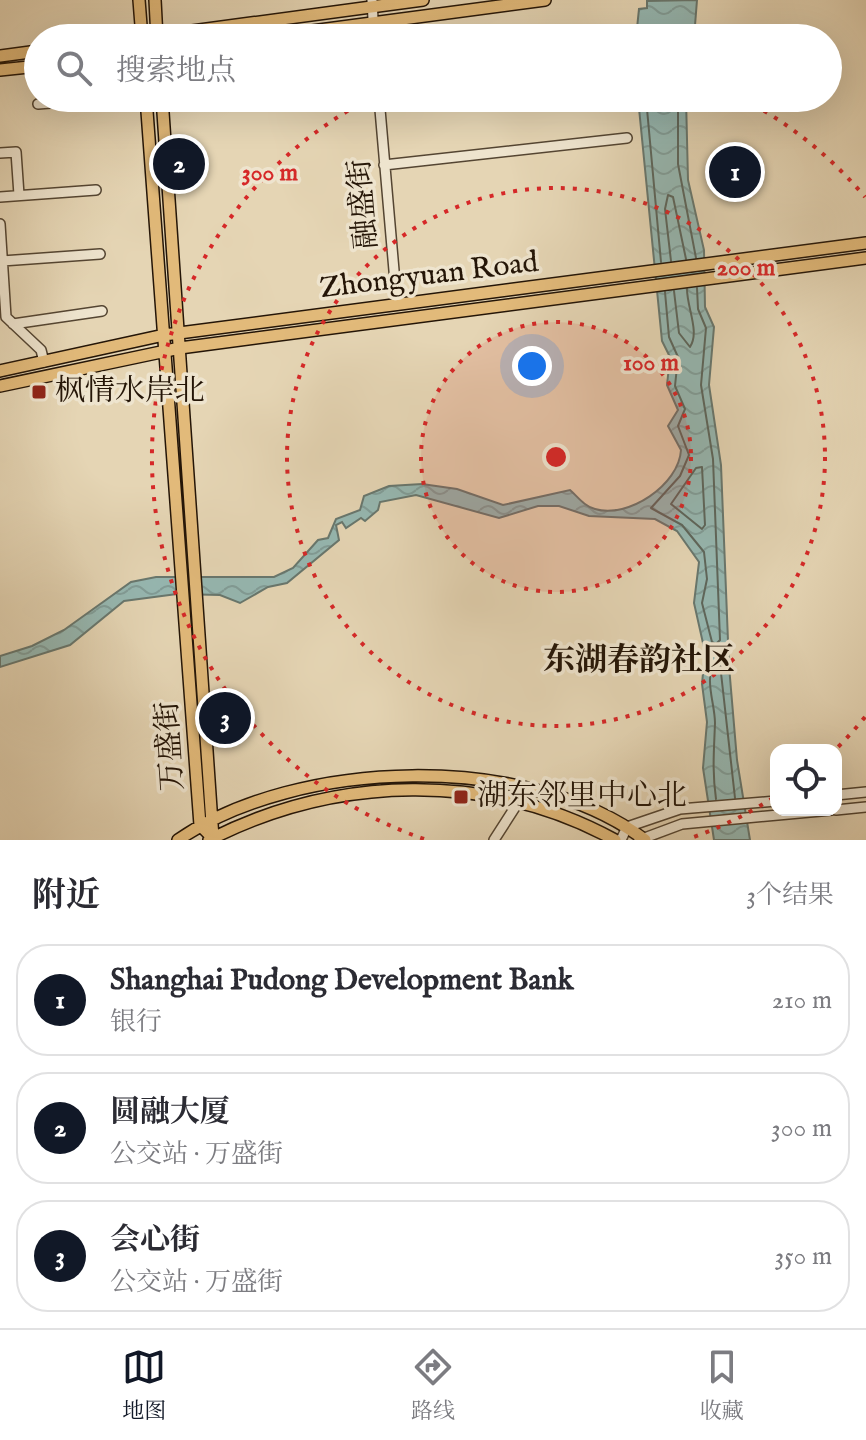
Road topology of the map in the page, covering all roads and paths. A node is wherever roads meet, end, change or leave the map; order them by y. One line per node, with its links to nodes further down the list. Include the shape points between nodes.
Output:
1 (139, 0): 7 (main road)
2 (155, 0): 8 (main road)
3 (423, 0): 5 (main road)
4 (545, 0): 6 (main road)
5 (372, 3): 6 (street); 9 (main road)
6 (373, 23): 10 (main road)
7 (140, 24)
8 (156, 24)
9 (239, 24)
10 (365, 24)
11 (24, 53): 12 (main road)
12 (0, 56)
13 (24, 67): 14 (main road)
14 (0, 70)
15 (147, 112): 33 (main road, 万盛街)
16 (163, 112): 32 (main road, 万盛街)
17 (380, 112): 20 (street, 融盛街)
18 (627, 138): 20 (street)
19 (0, 153): 22 (street, via 16,152)
20 (384, 165): 29 (street, 融盛街)
21 (96, 190): 22 (street)
22 (19, 195): 23 (street)
23 (0, 197)
24 (0, 224): 28 (street)
25 (866, 243): 29 (main road, Zhongyuan Road)
26 (100, 254): 28 (street)
27 (866, 258): 34 (main road, Zhongyuan Road)
28 (2, 261): 31 (street, via 6,317)
29 (397, 305): 32 (main road, Zhongyuan Road)
30 (102, 311): 31 (street)
31 (13, 324): 36 (street, via 41,350)
32 (179, 333): 33 (main road, Zhongyuan Road); 34 (main road, 万盛街)
33 (164, 335): 35 (main road, 万盛街); 36 (main road, Zhongyuan Road)
34 (180, 348): 35 (main road, Zhongyuan Road); 39 (main road, 万盛街)
35 (164, 351): 38 (main road, Zhongyuan Road); 39 (main road, 万盛街)
36 (44, 362): 37 (main road, Zhongyuan Road)
37 (0, 371)
38 (0, 386)
39 (188, 576): 40 (main road, 万盛街)
40 (190, 596): 49 (main road, 万盛街); 50 (main road, 万盛街)
41 (522, 787): 44 (street); 49 (main road, via 431,775 361,779 291,793); 51 (main road)
42 (866, 792): 43 (street)
43 (842, 794)
44 (519, 801): 52 (main road, via 430,789 362,793 293,807); 54 (street); 55 (main road)
45 (770, 802): 51 (street, via 680,809)
46 (866, 807): 47 (street)
47 (842, 809)
48 (770, 816): 58 (street, via 682,824)
49 (213, 821): 50 (main road); 52 (main road, 万盛街)
50 (200, 825): 52 (main road, 万盛街); 53 (main road)
51 (627, 827): 56 (street); 58 (main road)
52 (211, 839)
53 (178, 840)
54 (494, 840)
55 (615, 840)
56 (621, 840)
57 (638, 840): 58 (street)
58 (645, 840)

